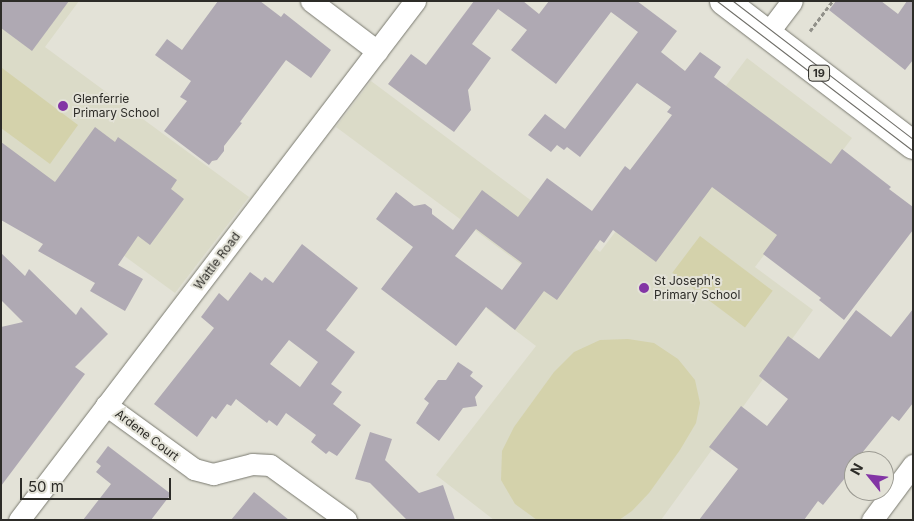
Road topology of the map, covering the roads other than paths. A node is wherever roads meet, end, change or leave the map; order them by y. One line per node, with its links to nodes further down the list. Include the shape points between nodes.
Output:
1 (312, 1): 6 (street)
2 (415, 1): 6 (street, Wattle Road)
3 (724, 1): 5 (main road, 19)
4 (792, 1): 5 (street)
5 (767, 34): 7 (main road, 19)
6 (378, 51): 8 (street, Wattle Road)
7 (913, 145)
8 (106, 405): 10 (street, Wattle Road); 11 (street, Ardene Court, via 194,470 213,474 252,464 270,465)
9 (913, 465): 12 (street)
10 (19, 520)
11 (346, 520)
12 (872, 520)

